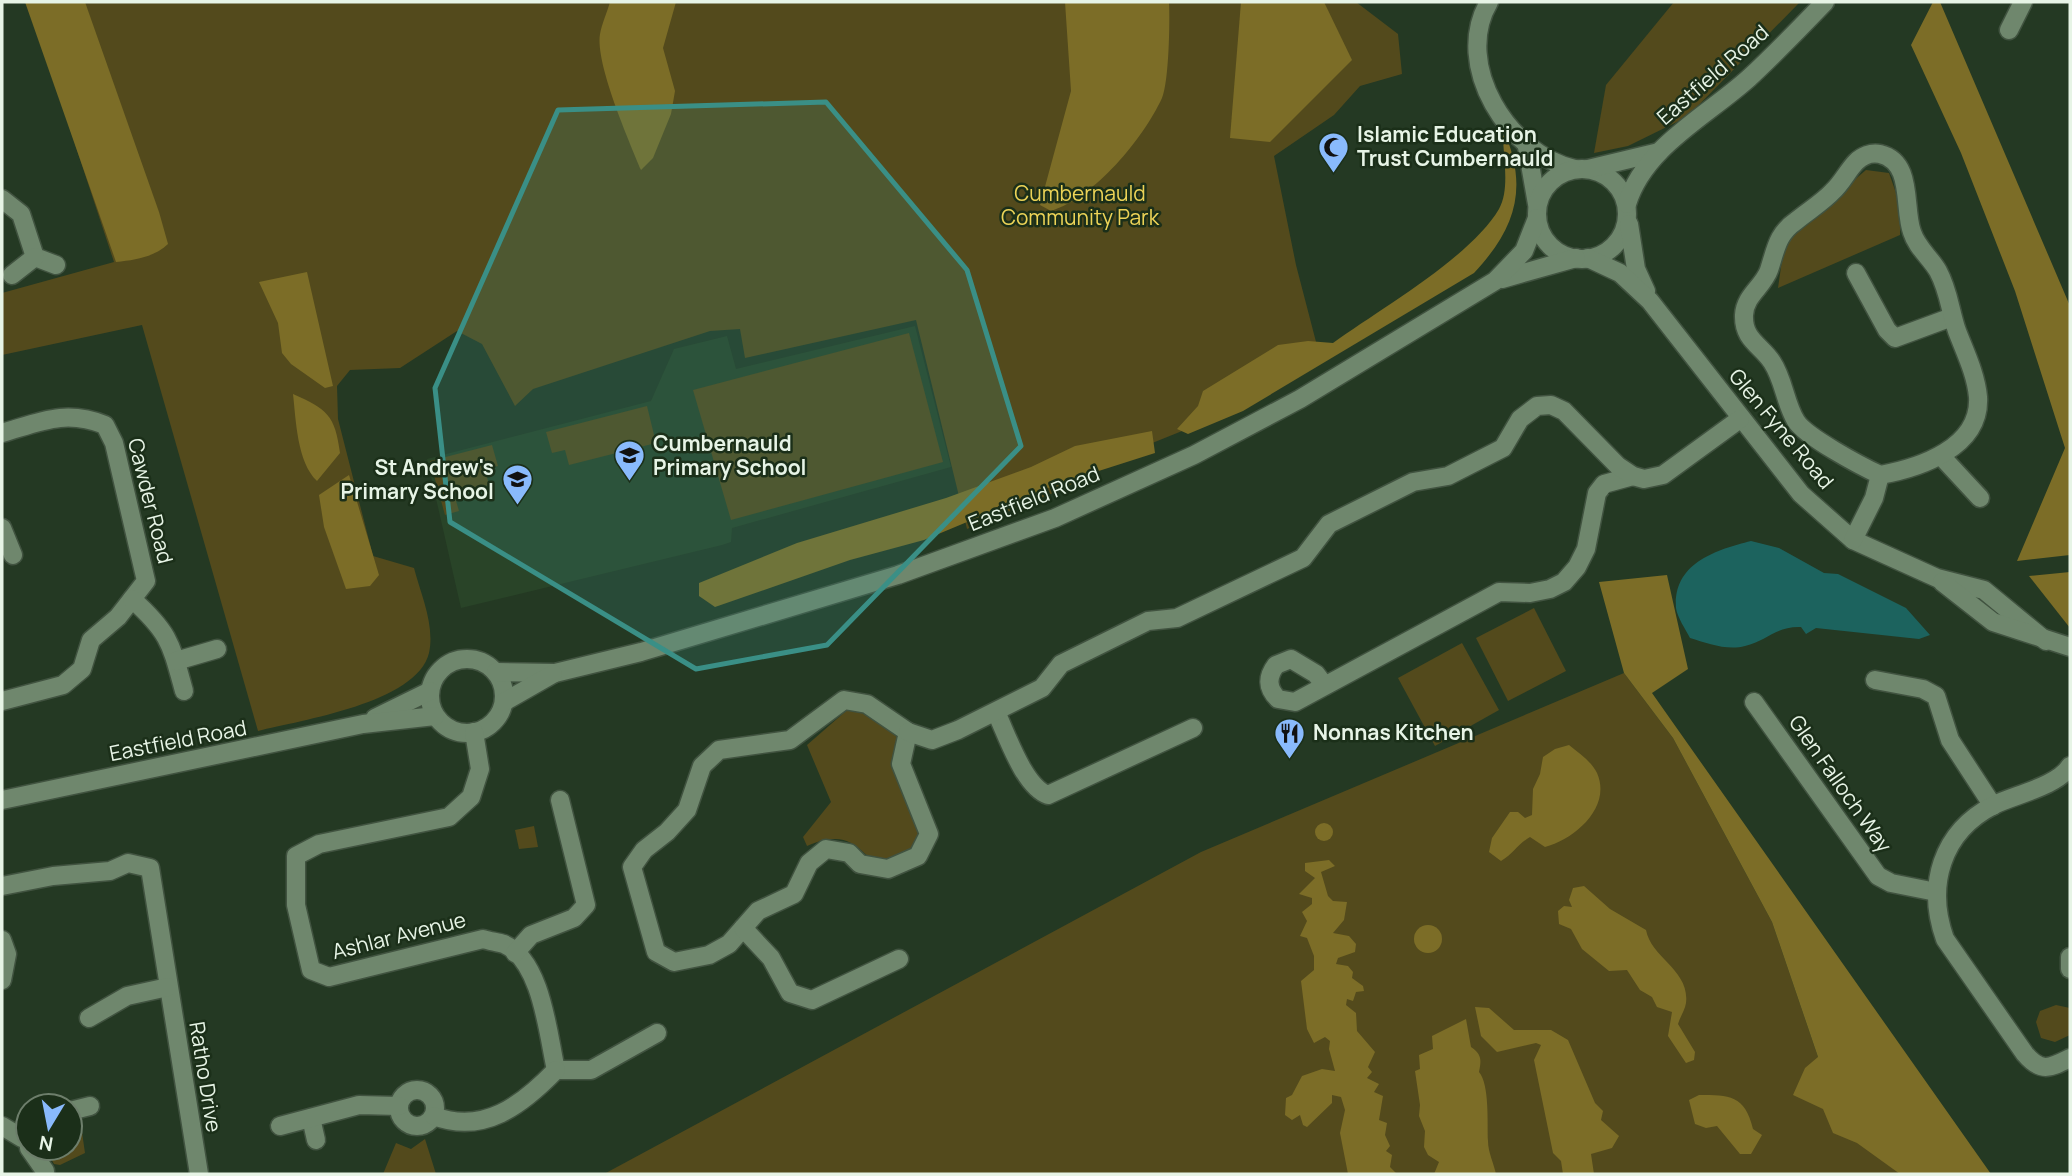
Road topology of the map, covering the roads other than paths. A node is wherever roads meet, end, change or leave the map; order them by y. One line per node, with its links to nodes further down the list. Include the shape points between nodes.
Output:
1 (1489, 2): 5 (street, via 1478,28 1476,60 1501,114)
2 (1825, 2): 6 (street, Eastfield Road, via 1748,79)
3 (2023, 2): 4 (street)
4 (2009, 30)
5 (1527, 147): 7 (street, via 1560,166); 10 (street)
6 (1659, 152): 7 (street, Eastfield Road); 9 (street, Eastfield Road, via 1637,180)
7 (1581, 170): 9 (street, via 1607,177 1621,191); 10 (street, via 1562,172 1551,180)
8 (2, 199): 11 (street, via 22,214)
9 (1628, 210): 12 (street, via 1618,242); 17 (street, Glen Fyne Road, via 1636,269)
10 (1537, 211): 12 (street, via 1547,243 1558,252); 16 (street, Eastfield Road, via 1524,251)
11 (35, 257): 13 (street); 15 (street)
12 (1583, 258): 16 (street, Eastfield Road); 17 (street, Glen Fyne Road, via 1620,273)
13 (56, 265)
14 (1856, 273): 18 (street, via 1895,338)
15 (12, 275)
16 (1495, 281): 33 (street, Eastfield Road, via 1253,425 1043,523 898,575)
17 (1650, 301): 19 (street, Glen Fyne Road)
18 (1952, 317): 21 (street, via 1978,399 1971,426); 22 (street, via 1948,291 1937,268 1915,242 1899,169 1890,158 1878,154 1854,164 1832,193 1784,229 1769,271 1747,298 1745,328 1751,342 1771,361 1797,423 1819,442)
19 (1740, 419): 23 (street, via 1663,475); 26 (street, Glen Fyne Road, via 1801,494)
20 (2, 433): 28 (street, Cawder Road, via 54,418 83,416 105,425 114,443 146,581)
21 (1942, 457): 22 (street); 24 (street)
22 (1880, 475): 26 (street)
23 (1633, 476): 35 (street, via 1604,484 1597,493 1586,549 1564,582 1530,593 1499,592); 41 (street, via 1564,411 1551,405 1536,406 1520,419 1503,448 1448,476 1413,482 1329,524 1303,558 1178,618 1148,621 1062,664 1042,688)
24 (1980, 498)
25 (2, 528): 27 (street)
26 (1853, 540): 29 (street, Glen Fyne Road, via 1937,578 1993,622)
27 (13, 555)
28 (132, 599): 31 (street, via 170,641); 38 (street, Cawder Road, via 91,640 82,669 62,685)
29 (2070, 648)
30 (217, 649): 31 (street)
31 (176, 661): 36 (street)
32 (496, 672): 33 (street, Eastfield Road); 37 (street, Eastfield Road, via 476,660 458,659 433,680); 39 (street)
33 (555, 673): 39 (street, Eastfield Road)
34 (1875, 680): 50 (street, via 1936,696 1951,740)
35 (1325, 686)
36 (184, 691)
37 (430, 691): 42 (street); 43 (street, Eastfield Road)
38 (2, 701)
39 (504, 702): 45 (street, Eastfield Road, via 487,728)
40 (1754, 702): 52 (street, Glen Falloch Way, via 1878,876)
41 (996, 712): 44 (street, via 1029,780 1048,795); 46 (street, via 932,740)
42 (435, 716): 43 (street, Eastfield Road); 45 (street, via 456,732)
43 (363, 724): 48 (street, Eastfield Road)
44 (1193, 728)
45 (474, 732): 55 (street, Ashlar Avenue, via 480,769 471,797 449,817 319,844 296,856 296,905 311,971 329,977 483,939)
46 (908, 732): 53 (street, via 901,764 929,834 918,856 888,869 860,864 849,853 826,849 809,863 794,894 758,911); 53 (street, via 867,704 844,700 790,740 719,750 702,766 687,810 632,867 656,953 674,962 709,955 729,944)
47 (2069, 770): 50 (street)
48 (2, 800)
49 (560, 800): 55 (street, via 586,905 574,918 531,935)
50 (1993, 806): 52 (street, via 1951,841)
51 (2, 886): 60 (street, Ratho Drive, via 110,871 128,863 150,868)
52 (1936, 892): 63 (street, via 1945,939 2025,1054 2035,1066 2048,1069)
53 (743, 928): 57 (street, via 771,958 790,993 799,998 812,1000)
54 (2, 940): 59 (street, via 7,954)
55 (515, 953): 64 (street, via 524,960 539,992)
56 (2070, 957): 58 (street)
57 (899, 959)
58 (2070, 969)
59 (2, 980)
60 (169, 987): 61 (street, via 127,996); 74 (street, Ratho Drive)
61 (89, 1018)
62 (657, 1033): 64 (street, via 591,1070)
63 (2070, 1058)
64 (556, 1070): 68 (street, via 529,1098 502,1115 474,1123)
65 (90, 1106): 67 (street)
66 (399, 1106): 68 (street, via 402,1118 412,1125 425,1125); 68 (street, via 403,1096 422,1090 436,1106); 69 (street, via 359,1105)
67 (84, 1108)
68 (434, 1116)
69 (311, 1118): 70 (street); 71 (street)
70 (280, 1126)
71 (316, 1140)
72 (39, 1162): 73 (street)
73 (45, 1171)
74 (199, 1174)

